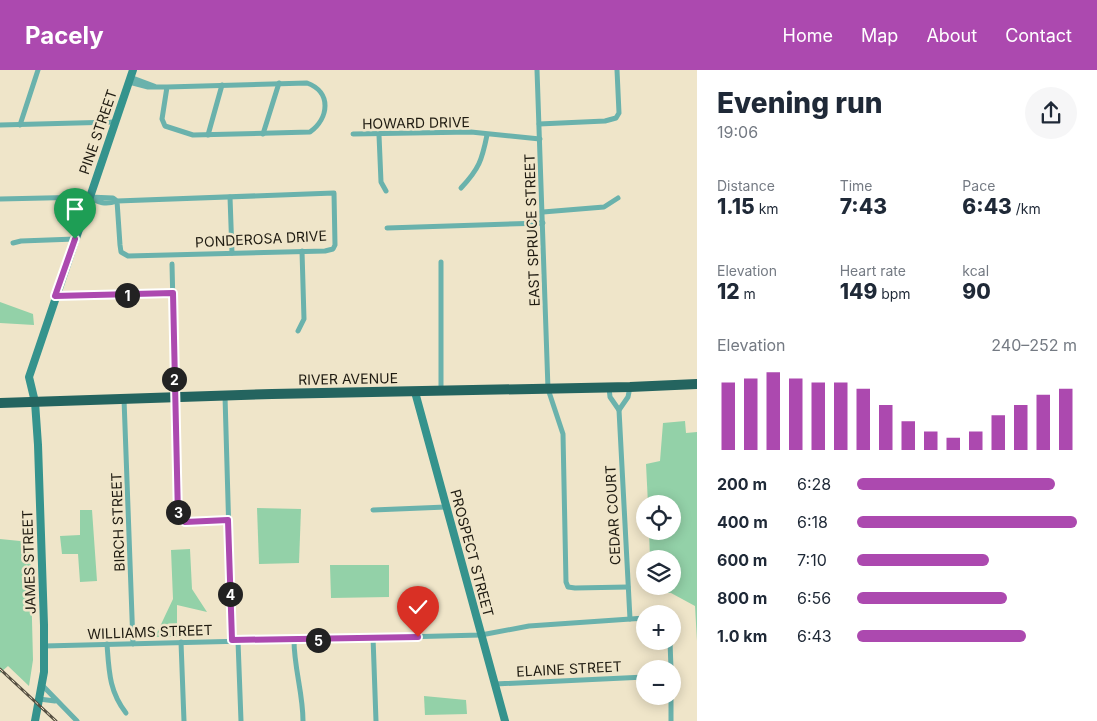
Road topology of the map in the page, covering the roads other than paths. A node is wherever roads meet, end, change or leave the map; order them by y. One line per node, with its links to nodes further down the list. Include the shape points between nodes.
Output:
1 (38, 70): 11 (street)
2 (537, 70): 9 (street, EAST SPRUCE STREET)
3 (617, 70): 9 (street, via 619,113 616,118)
4 (131, 76): 7 (street, via 148,87); 8 (street, PINE STREET)
5 (279, 82): 6 (street); 12 (street); 12 (street, via 317,86 322,92 325,116 320,125 310,132)
6 (222, 85): 7 (street); 14 (street)
7 (167, 87): 14 (street, via 162,119 166,126 193,135)
8 (115, 122): 11 (street); 20 (street, PINE STREET)
9 (539, 124): 17 (street, EAST SPRUCE STREET)
10 (0, 125): 11 (street)
11 (20, 125)
12 (263, 134): 14 (street)
13 (352, 134): 15 (street, HOWARD DRIVE)
14 (208, 135)
15 (379, 135): 16 (street, HOWARD DRIVE, via 451,132); 19 (street, via 381,182)
16 (487, 135): 17 (street, HOWARD DRIVE); 18 (street, via 482,162)
17 (540, 139): 25 (street, EAST SPRUCE STREET)
18 (461, 188)
19 (386, 191)
20 (89, 197): 23 (street, PONDEROSA DRIVE); 24 (street, PONDEROSA DRIVE); 28 (street, PINE STREET)
21 (230, 197): 24 (street, PONDEROSA DRIVE); 30 (street, PONDEROSA DRIVE, via 334,193 334,249); 31 (street)
22 (618, 198): 25 (street, via 604,207)
23 (0, 199)
24 (117, 201): 31 (street, PONDEROSA DRIVE, via 123,254)
25 (543, 212): 26 (street, EAST SPRUCE STREET)
26 (543, 223): 27 (street); 40 (street, EAST SPRUCE STREET)
27 (388, 228)
28 (75, 239): 29 (street); 35 (street, PINE STREET)
29 (13, 243)
30 (302, 251): 31 (street, PONDEROSA DRIVE); 36 (street, via 304,319)
31 (232, 253)
32 (441, 262): 42 (street)
33 (172, 264): 34 (street)
34 (173, 293): 35 (street); 44 (street)
35 (55, 296): 46 (street, PINE STREET, via 30,370 29,385)
36 (298, 331)
37 (697, 384): 39 (highway, RIVER AVENUE)
38 (609, 387): 39 (highway, RIVER AVENUE); 40 (highway, RIVER AVENUE); 48 (street, CEDAR COURT, via 610,398)
39 (630, 387): 48 (street, CEDAR COURT, via 628,397)
40 (548, 389): 42 (highway, RIVER AVENUE); 52 (street, EAST SPRUCE STREET, via 563,434 566,585 575,588)
41 (415, 392): 42 (highway, RIVER AVENUE); 43 (highway, RIVER AVENUE); 49 (street, PROSPECT STREET)
42 (441, 392)
43 (225, 396): 44 (highway, RIVER AVENUE); 51 (street)
44 (175, 397): 45 (highway, RIVER AVENUE); 51 (street, via 178,517 185,522)
45 (124, 399): 46 (highway, RIVER AVENUE); 61 (street, BIRCH STREET)
46 (35, 402): 47 (highway, RIVER AVENUE); 62 (street, JAMES STREET)
47 (0, 403)
48 (619, 410): 52 (street, CEDAR COURT)
49 (446, 507): 50 (street); 55 (street, PROSPECT STREET)
50 (373, 510)
51 (228, 520): 58 (street)
52 (628, 587): 53 (street, CEDAR COURT)
53 (630, 619): 54 (street, WILLIAMS STREET); 55 (street, WILLIAMS STREET, via 529,626)
54 (636, 619)
55 (481, 636): 56 (street, WILLIAMS STREET); 64 (street, PROSPECT STREET)
56 (373, 638): 57 (street, WILLIAMS STREET); 75 (street)
57 (294, 640): 58 (street, WILLIAMS STREET); 74 (street, via 294,663 302,687)
58 (235, 641): 59 (street, WILLIAMS STREET); 73 (street)
59 (181, 642): 61 (street, WILLIAMS STREET); 72 (street)
60 (107, 644): 61 (street, WILLIAMS STREET); 62 (street, WILLIAMS STREET); 69 (street, via 112,692)
61 (133, 644)
62 (44, 646): 65 (street, JAMES STREET)
63 (636, 676): 64 (street, ELAINE STREET)
64 (495, 684): 76 (street, PROSPECT STREET)
65 (42, 685): 66 (street, JAMES STREET); 67 (street)
66 (39, 699): 67 (street); 70 (street, JAMES STREET)
67 (56, 701): 71 (street)
68 (671, 705): 77 (street)
69 (126, 713)
70 (35, 721)
71 (77, 721)
72 (184, 721)
73 (241, 721)
74 (303, 721)
75 (376, 721)
76 (505, 721)
77 (672, 721)

